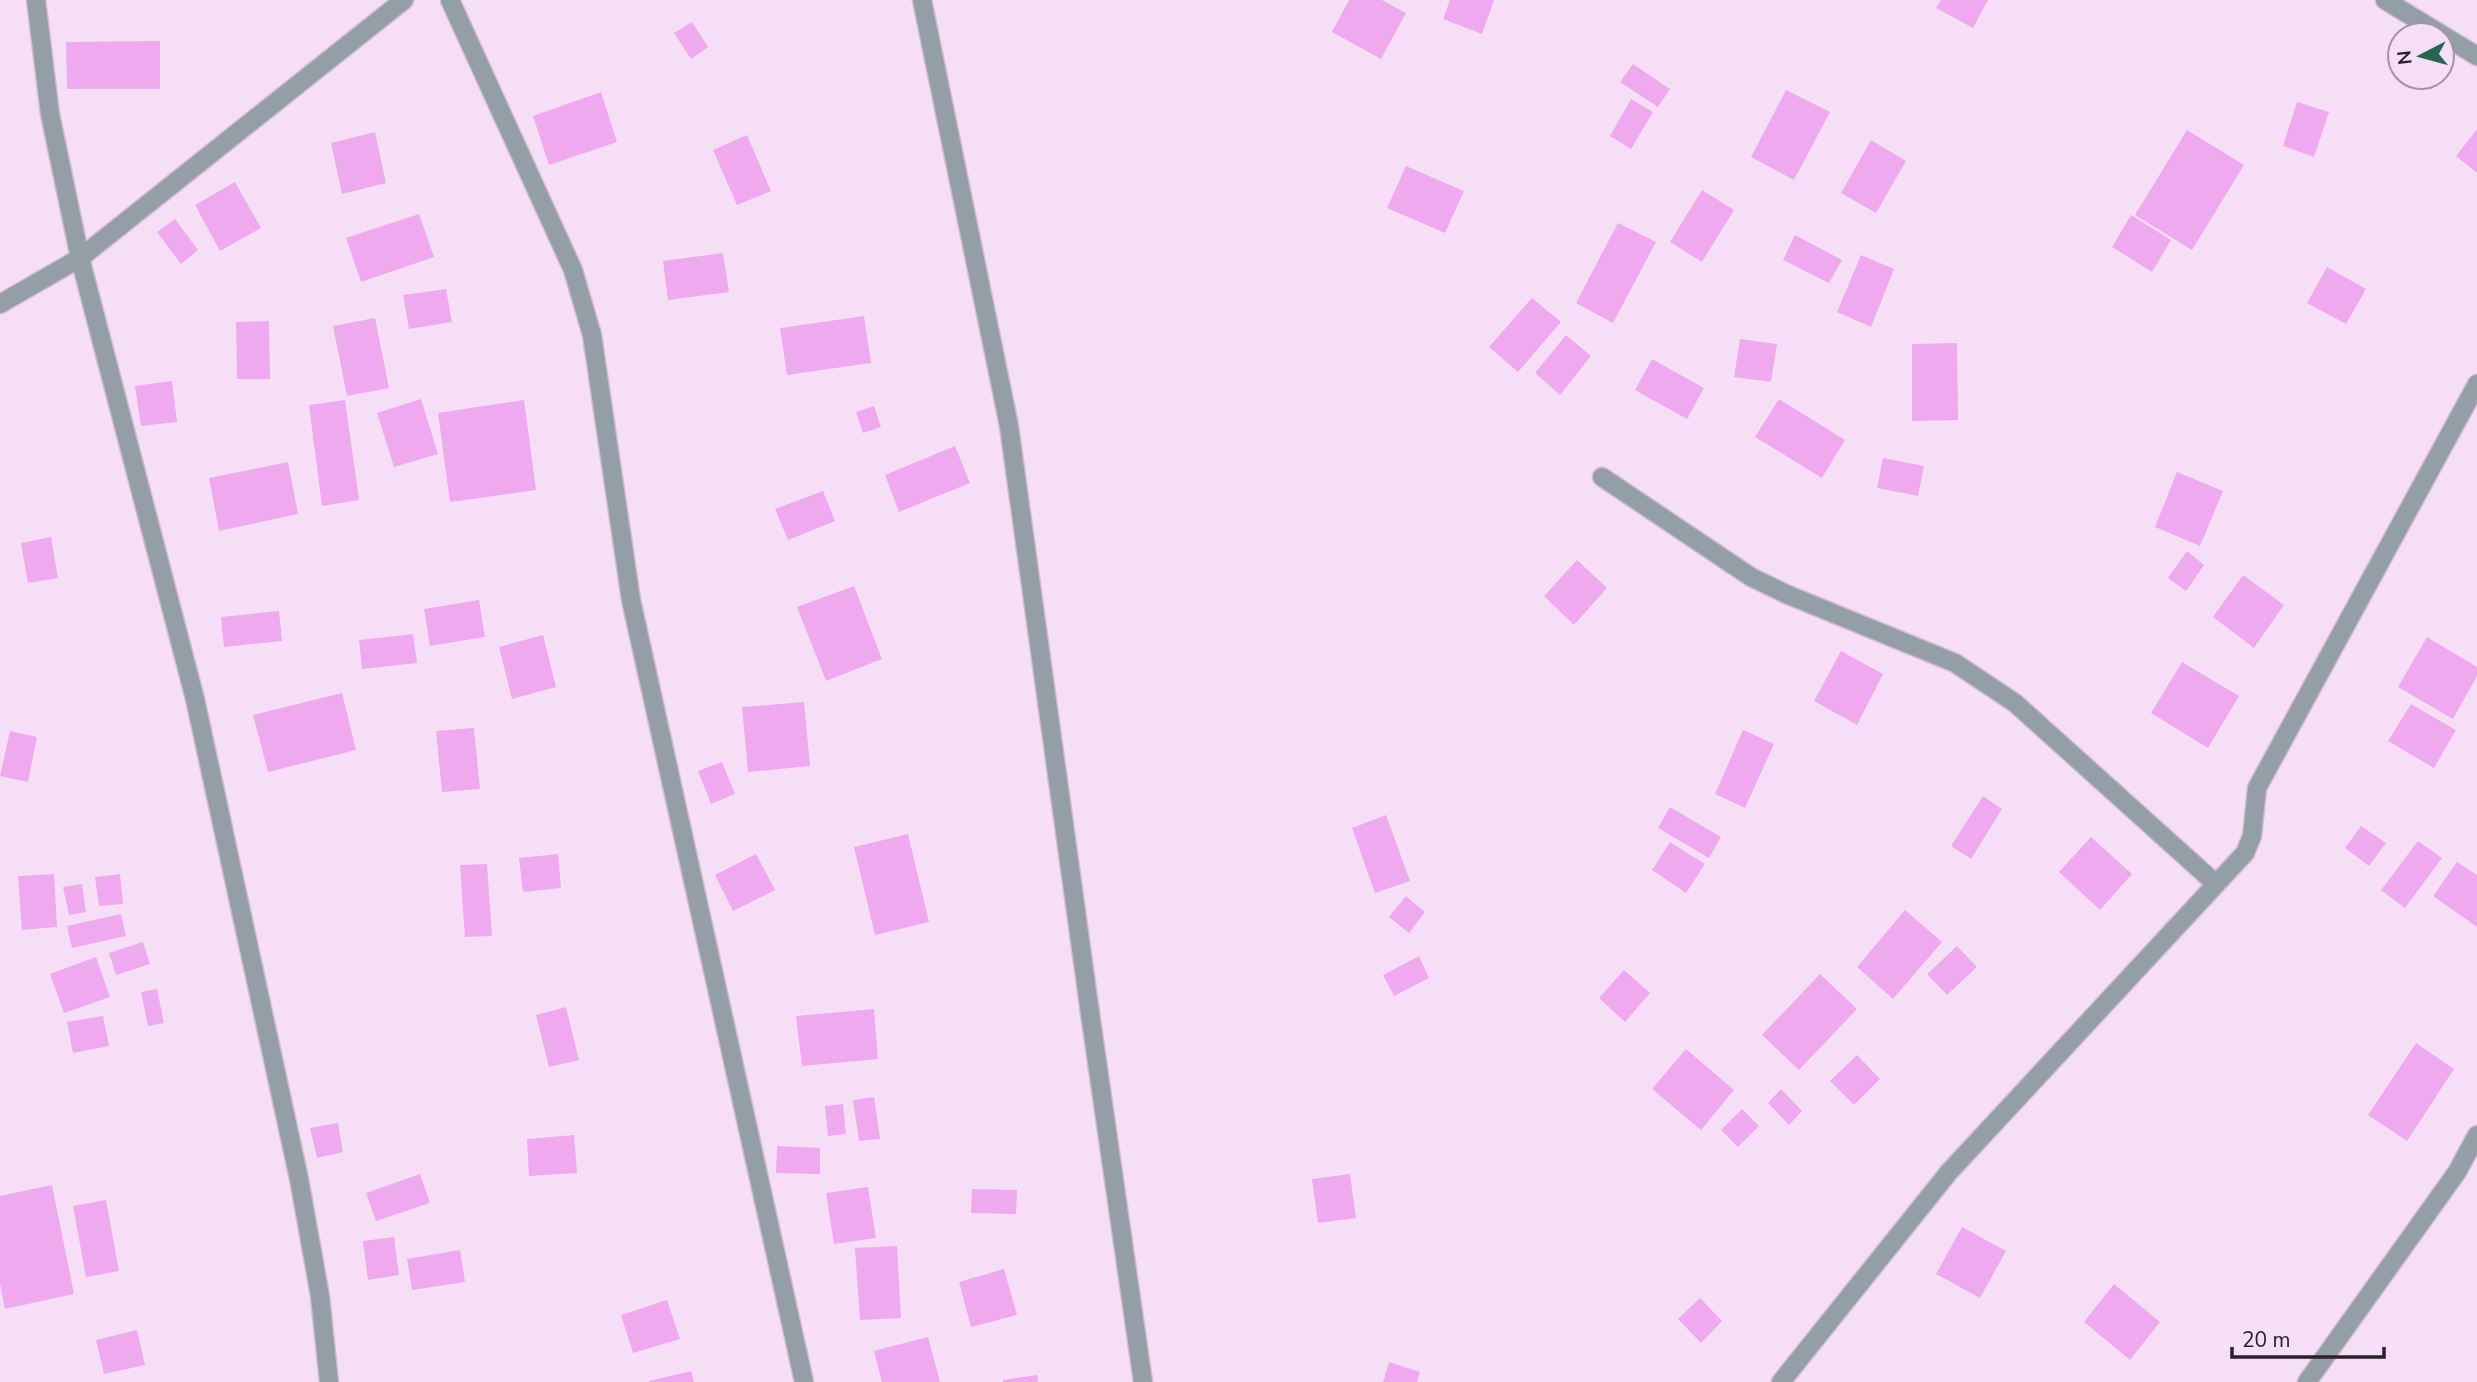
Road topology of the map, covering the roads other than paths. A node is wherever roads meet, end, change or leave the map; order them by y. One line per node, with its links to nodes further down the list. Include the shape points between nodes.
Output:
1 (36, 0): 7 (street, via 50,114)
2 (404, 0): 7 (street)
3 (450, 0): 14 (street, via 573,270 592,335 634,613)
4 (922, 0): 15 (street, via 1009,426)
5 (2388, 0): 6 (street)
6 (2477, 56)
7 (80, 258): 8 (street); 13 (street, via 195,699 299,1179 320,1296)
8 (0, 304)
9 (2477, 384): 11 (street, via 2257,788 2252,836 2245,852)
10 (1602, 477): 11 (street, via 1751,577 1955,663 2015,703)
11 (2216, 884): 16 (street, via 1949,1172)
12 (2477, 1135): 17 (street, via 2457,1172)
13 (329, 1382)
14 (804, 1382)
15 (1143, 1382)
16 (1781, 1382)
17 (2307, 1382)

